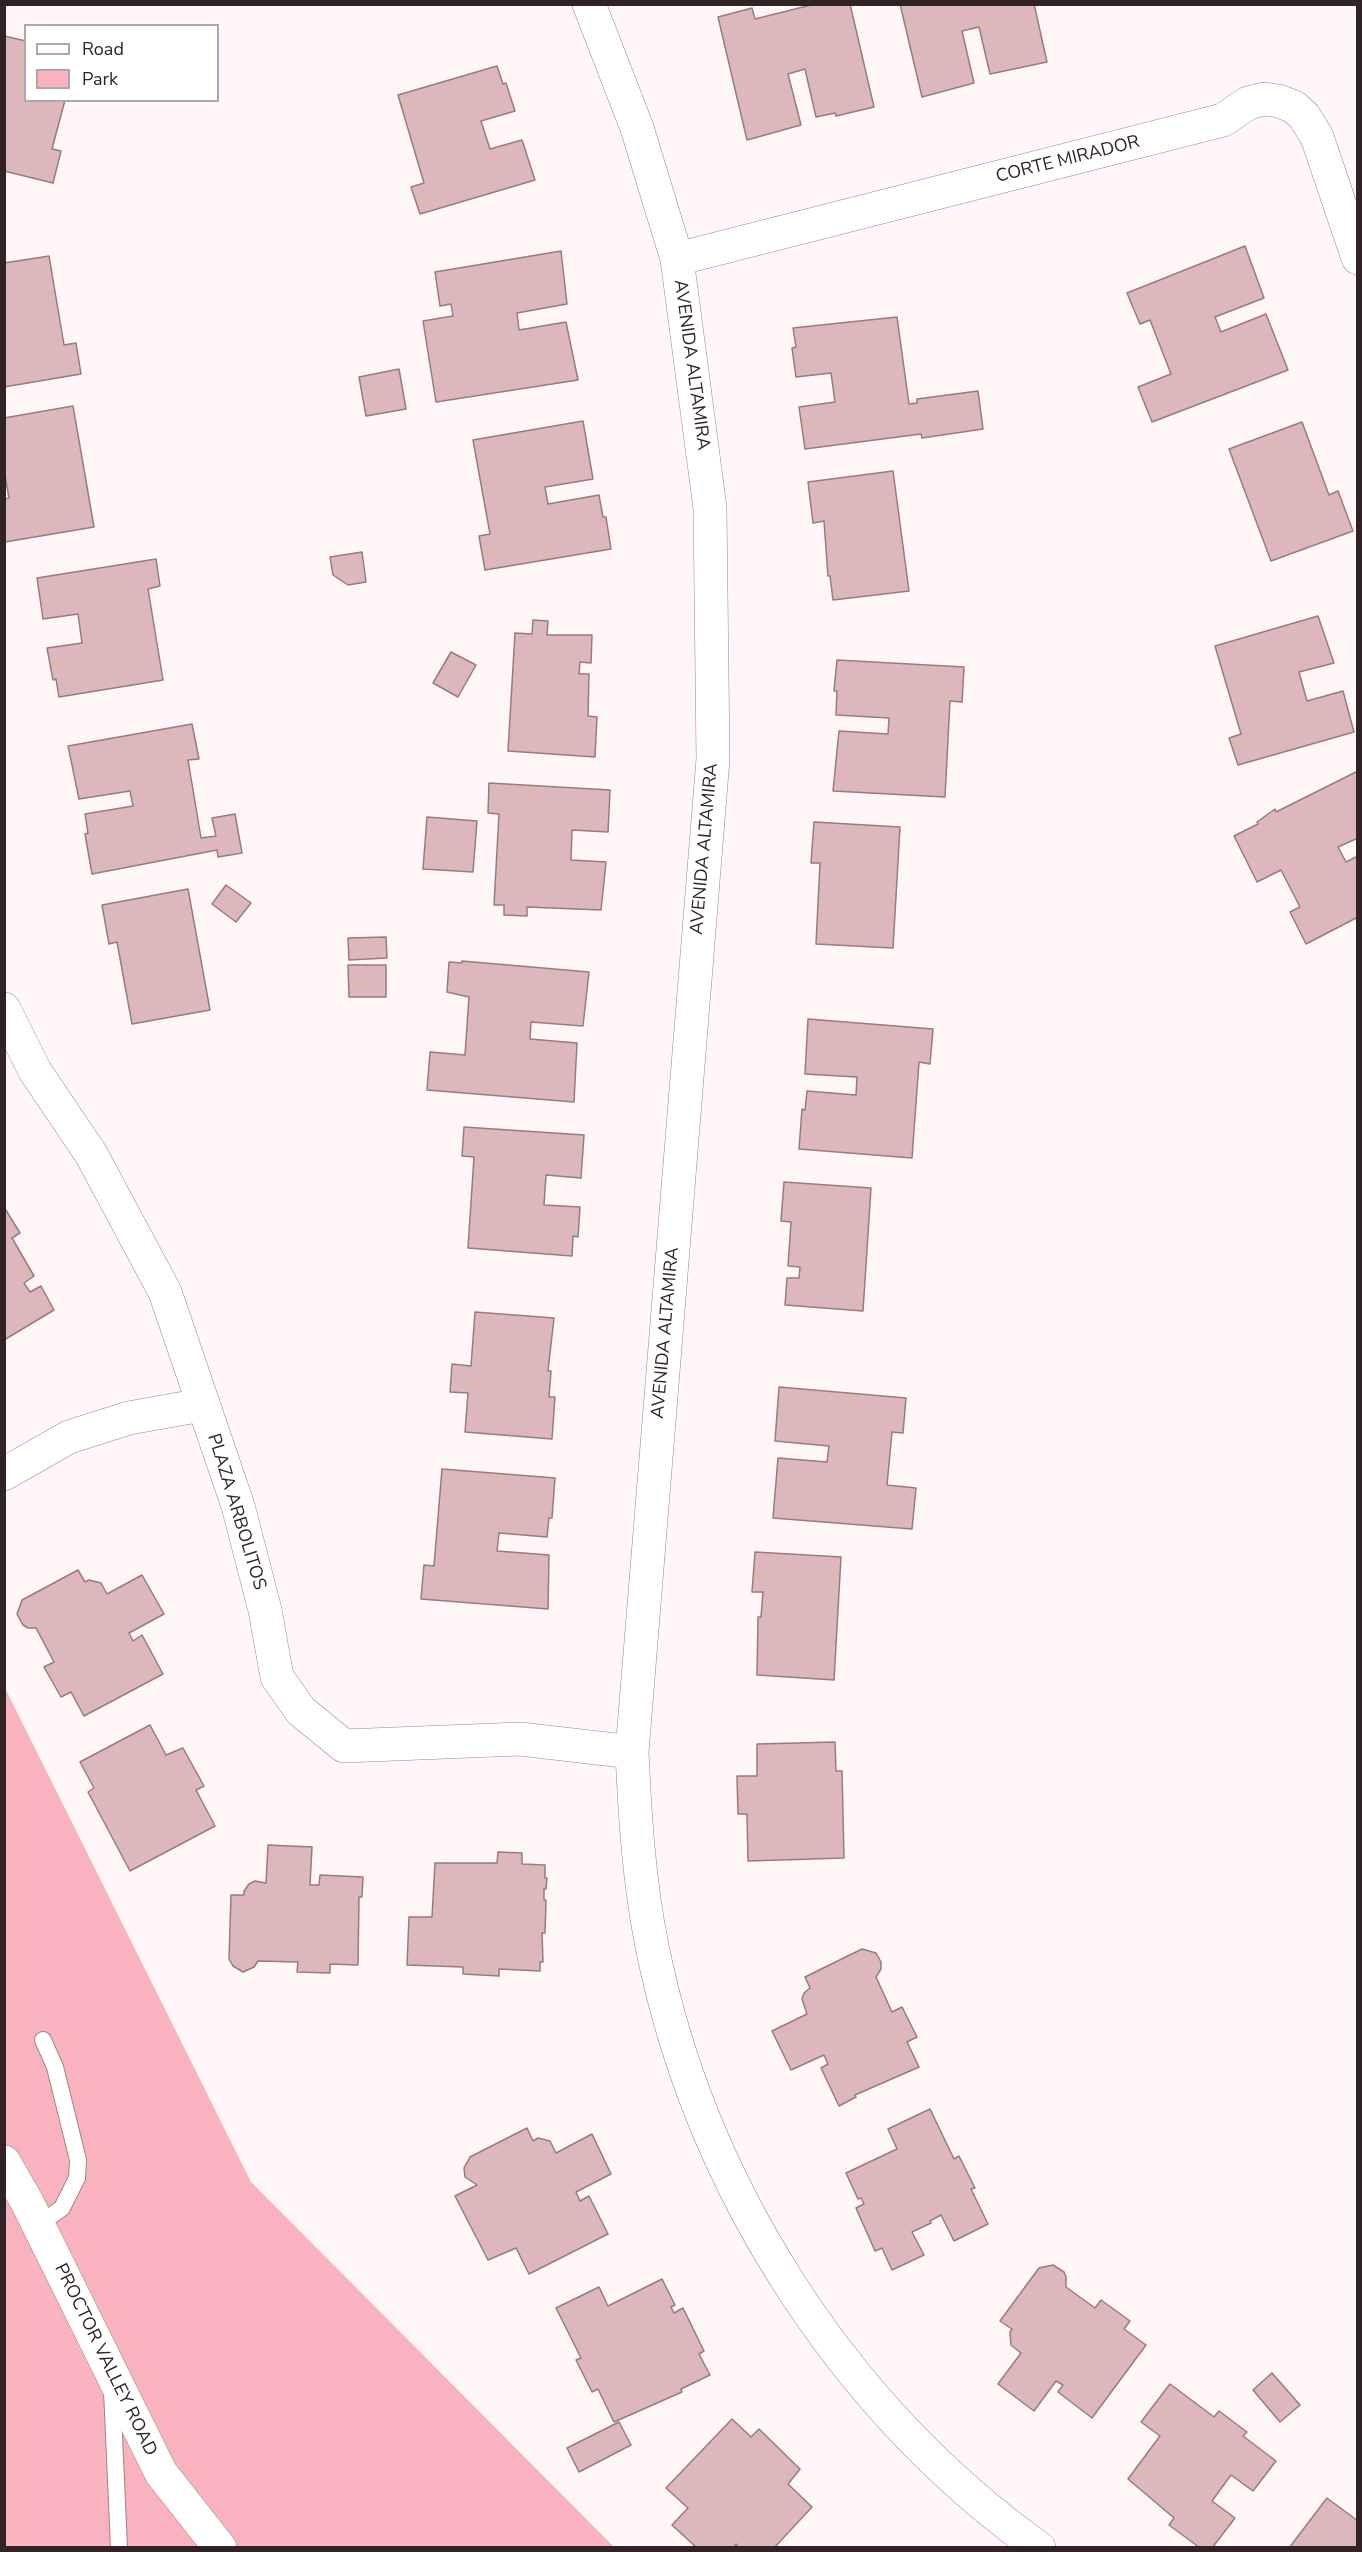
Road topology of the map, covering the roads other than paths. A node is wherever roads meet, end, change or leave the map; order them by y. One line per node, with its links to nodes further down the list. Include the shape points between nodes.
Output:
1 (589, 4): 3 (street, AVENIDA ALTAMIRA, via 637,128)
2 (1358, 258): 3 (street, CORTE MIRADOR, via 1312,126 1294,107 1264,99 1248,103 1223,120)
3 (677, 259): 7 (street, AVENIDA ALTAMIRA, via 710,507 713,759)
4 (4, 1009): 5 (street, PLAZA ARBOLITOS, via 35,1071 91,1154 165,1292)
5 (202, 1405): 6 (street, via 129,1418 69,1437); 7 (street, PLAZA ARBOLITOS, via 241,1518 265,1610 277,1677 301,1711 344,1746 520,1739)
6 (4, 1474)
7 (632, 1752): 14 (street, AVENIDA ALTAMIRA, via 641,1882 667,2010 711,2135 750,2218 790,2286 836,2351 887,2412 942,2469)
8 (43, 2040): 10 (lane, via 55,2067 78,2160 77,2178 62,2208)
9 (4, 2162): 10 (street, PROCTOR VALLEY ROAD)
10 (38, 2225): 11 (street, PROCTOR VALLEY ROAD)
11 (111, 2371): 12 (lane); 13 (street, PROCTOR VALLEY ROAD, via 161,2473)
12 (119, 2547)
13 (220, 2547)
14 (1039, 2547)

